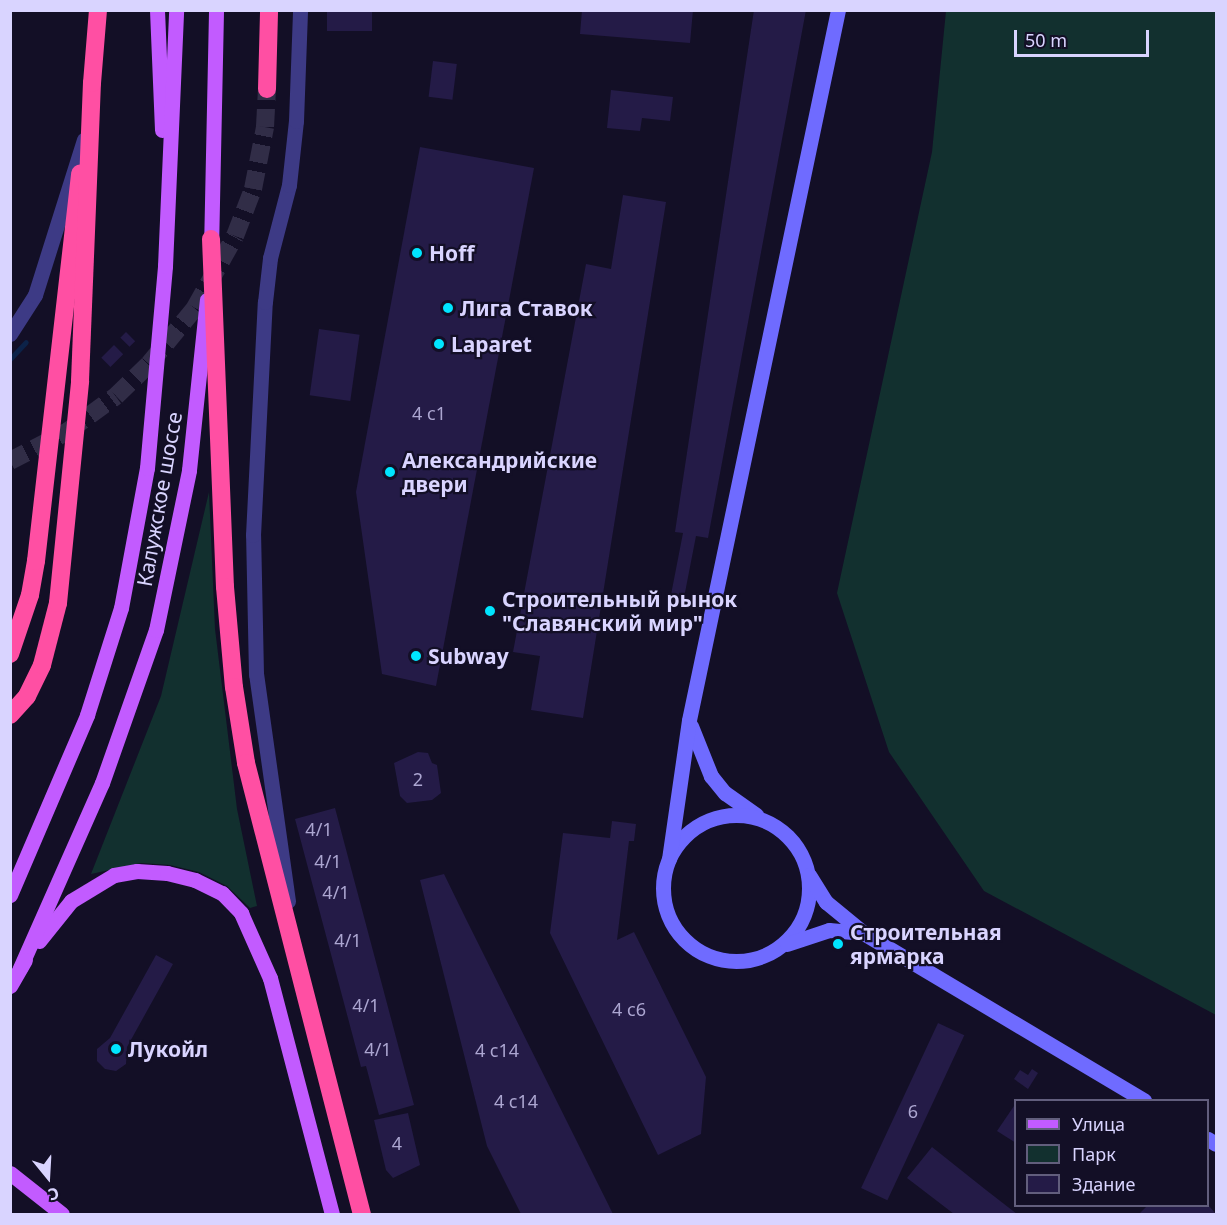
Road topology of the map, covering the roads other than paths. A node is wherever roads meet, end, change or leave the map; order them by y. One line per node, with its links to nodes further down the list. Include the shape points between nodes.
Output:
1 (98, 10): 8 (highway)
2 (157, 10): 11 (main road)
3 (176, 10): 11 (main road, Калужское шоссе)
4 (216, 10): 12 (main road, Калужское шоссе)
5 (269, 10): 9 (highway)
6 (300, 10): 22 (street, via 289,185 270,258 265,302 253,535 256,674)
7 (838, 10): 16 (street)
8 (92, 83): 10 (highway); 15 (highway, via 80,381 58,603 42,665 27,696)
9 (267, 89)
10 (84, 140): 13 (street, via 35,295); 14 (highway, via 56,357 36,561 24,618)
11 (167, 233): 20 (main road, Калужское шоссе, via 147,468 121,608 65,774)
12 (211, 240): 22 (highway, via 225,576 234,687 246,763); 24 (main road, Калужское шоссе, via 189,470 156,630 102,783)
13 (10, 334)
14 (10, 654)
15 (10, 715)
16 (690, 720): 17 (street, via 711,776 725,793); 18 (street)
17 (765, 820): 18 (street, via 737,814 709,820 685,835); 19 (street, via 793,842)
18 (669, 859): 23 (street, via 664,901 684,939 722,959 750,960)
19 (808, 874): 21 (street, via 826,902); 23 (street, via 810,888 804,916)
20 (10, 894)
21 (865, 934): 23 (street, via 829,930); 26 (street)
22 (293, 940): 30 (highway)
23 (776, 949)
24 (20, 968): 25 (main road); 29 (main road, via 71,901 114,875 136,871 167,873 222,893 241,912 270,978)
25 (10, 986)
26 (1141, 1099)
27 (10, 1173): 28 (main road)
28 (62, 1215)
29 (332, 1215)
30 (362, 1215)

